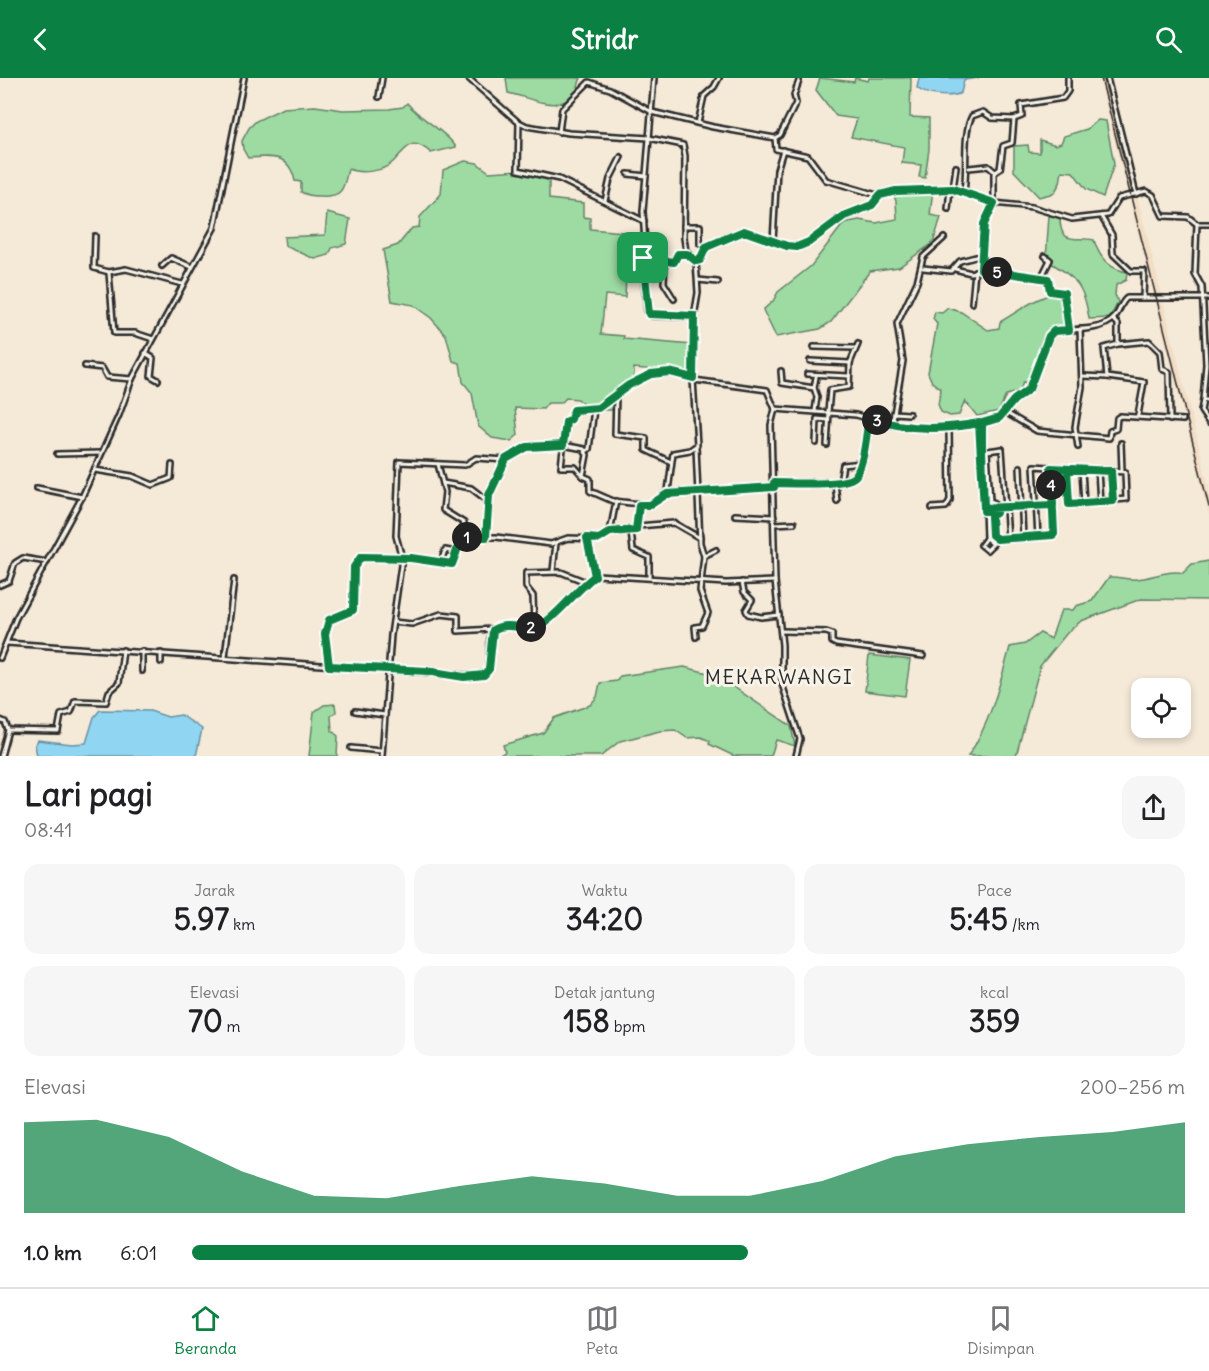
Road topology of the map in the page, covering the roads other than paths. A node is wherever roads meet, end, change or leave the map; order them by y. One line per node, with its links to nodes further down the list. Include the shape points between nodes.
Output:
1 (244, 78): 47 (street, via 214,228)
2 (382, 78): 9 (street)
3 (468, 78): 12 (street)
4 (654, 78): 10 (street)
5 (719, 78): 13 (street, via 704,96)
6 (1068, 78): 11 (street, via 1068,91 1063,98 1021,105 1022,116)
7 (1107, 78): 26 (street)
8 (799, 81): 16 (street, via 793,111)
9 (379, 97)
10 (652, 112): 13 (street); 14 (street, via 589,82 562,109); 15 (street)
11 (1014, 119): 20 (street, via 992,118 982,112 972,116 968,125); 21 (street, via 1012,143 1003,146 1000,169)
12 (519, 122): 14 (street); 28 (street, via 518,170 554,177)
13 (698, 123): 16 (street)
14 (558, 132): 15 (street)
15 (649, 138): 23 (street); 35 (street, via 676,141 684,147)
16 (775, 138): 17 (street, via 775,148)
17 (783, 150): 27 (street, via 808,156 826,180); 38 (street, via 777,170)
18 (621, 157): 28 (street)
19 (956, 167): 24 (street)
20 (968, 168): 21 (street, via 988,166); 25 (street)
21 (995, 172): 29 (street)
22 (628, 174): 23 (street)
23 (646, 176): 32 (street)
24 (951, 189): 25 (street); 27 (street); 30 (street)
25 (964, 191): 29 (street)
26 (1136, 194): 31 (street, via 1119,198 1110,214); 33 (street, via 1150,193 1163,216 1188,217)
27 (880, 195): 38 (street, via 872,205 830,224 807,244 791,247)
28 (605, 201): 32 (street)
29 (994, 203): 31 (street, via 1032,207 1072,219); 41 (street, via 984,224)
30 (948, 210)
31 (1101, 216): 57 (street, via 1112,235 1113,254 1131,271 1144,271)
32 (644, 221): 43 (street)
33 (1197, 224): 34 (street); 58 (street, via 1195,274 1202,285)
34 (1209, 224)
35 (684, 226): 39 (street, via 700,226 700,244); 40 (street)
36 (95, 236): 52 (street, via 94,268)
37 (944, 238): 48 (street, via 924,255)
38 (773, 241): 39 (street, via 744,231)
39 (706, 247): 45 (street)
40 (687, 254): 44 (street, via 678,254 674,262); 45 (street)
41 (983, 255): 49 (street, via 960,261); 50 (street)
42 (1045, 256): 53 (street, via 1050,260)
43 (643, 258): 44 (street); 62 (street, via 649,314)
44 (664, 260): 60 (street, via 664,283)
45 (696, 261): 54 (street)
46 (162, 266): 47 (street, via 171,258)
47 (192, 267): 56 (street)
48 (922, 268): 49 (street); 93 (street, via 896,327 903,361)
49 (955, 269): 51 (street)
50 (981, 269): 51 (street); 53 (street)
51 (975, 271): 61 (street)
52 (109, 272): 56 (street, via 126,270); 66 (street, via 114,333 135,333)
53 (1041, 278): 65 (street, via 1049,280 1050,291 1064,293)
54 (698, 280): 55 (street); 62 (street)
55 (718, 282)
56 (182, 284): 66 (street)
57 (1143, 298): 58 (street); 63 (street, via 1124,300)
58 (1202, 298): 59 (street); 86 (street, via 1206,363)
59 (1209, 298)
60 (674, 299)
61 (972, 303)
62 (694, 316): 81 (street)
63 (1113, 320): 64 (street); 68 (street, via 1118,324)
64 (1080, 328): 65 (street); 78 (street)
65 (1069, 330): 91 (street, via 1052,332 1029,389)
66 (153, 339): 71 (street)
67 (858, 344): 70 (street)
68 (1118, 344): 80 (street, via 1104,349); 98 (street, via 1149,341 1161,352 1162,369 1169,372)
69 (814, 347): 70 (street)
70 (854, 348): 73 (street)
71 (145, 353): 82 (street); 83 (street, via 153,358 152,376)
72 (810, 361): 73 (street)
73 (850, 363): 77 (street)
74 (85, 366): 82 (street, via 103,368 107,377)
75 (781, 371): 84 (street, via 781,382)
76 (807, 374): 77 (street)
77 (849, 376): 92 (street, via 848,389 830,390)
78 (1082, 376): 80 (street); 104 (street)
79 (816, 377): 84 (street)
80 (1107, 377): 95 (street, via 1143,382)
81 (693, 378): 85 (street, via 670,372 651,374); 89 (street, via 767,390); 109 (street, via 699,438)
82 (132, 379): 112 (street)
83 (158, 380)
84 (814, 388): 90 (street)
85 (616, 395): 88 (street); 115 (street, via 615,434 646,438 646,450)
86 (1203, 400): 87 (street); 101 (street, via 1201,411)
87 (1209, 400)
88 (594, 409): 107 (street, via 574,410 566,422); 111 (street, via 592,438)
89 (775, 409): 90 (street); 130 (street, via 771,425)
90 (815, 411): 92 (street)
91 (1003, 411): 100 (street, via 999,418); 104 (street, via 1037,431)
92 (828, 412): 96 (street); 97 (street)
93 (894, 413): 94 (street); 102 (street)
94 (909, 414)
95 (1138, 416): 98 (street); 104 (street, via 1117,418 1116,429 1110,431 1109,438)
96 (869, 417): 102 (street); 117 (street)
97 (828, 420): 105 (street, via 817,419); 108 (street)
98 (1170, 420): 99 (street)
99 (1183, 420)
100 (980, 423): 103 (street); 148 (street)
101 (1209, 423)
102 (892, 425): 103 (street)
103 (949, 428): 145 (street, via 950,500 946,507)
104 (1075, 433): 110 (street)
105 (816, 443)
106 (1121, 443): 126 (street)
107 (563, 445): 111 (street); 114 (street, via 527,447); 127 (street, via 561,467 575,467)
108 (827, 445)
109 (696, 447): 115 (street, via 674,453); 132 (street)
110 (1078, 447)
111 (585, 452): 127 (street)
112 (101, 453): 113 (street); 122 (street)
113 (57, 454)
114 (506, 459): 116 (street, via 476,458 465,465); 135 (street)
115 (671, 462): 133 (street)
116 (438, 464): 128 (street); 168 (street, via 399,462 396,536)
117 (859, 464): 129 (street, via 856,476); 129 (street, via 843,465)
118 (172, 465): 122 (street, via 171,478 153,485 138,477)
119 (1020, 468): 144 (street)
120 (1051, 468): 121 (street); 142 (street); 143 (street, via 1034,466)
121 (1067, 469): 123 (street); 140 (street, via 1069,504)
122 (94, 470): 134 (street)
123 (1082, 470): 124 (street); 140 (street)
124 (1098, 471): 125 (street); 139 (street)
125 (1111, 471): 126 (street); 138 (street)
126 (1122, 471): 138 (street, via 1126,499)
127 (583, 476): 136 (street, via 590,479 590,491)
128 (443, 483): 135 (street, via 471,488); 156 (street, via 443,510 462,519)
129 (837, 483): 130 (street); 137 (street)
130 (774, 485): 132 (street); 150 (street)
131 (37, 488): 134 (street)
132 (698, 491): 133 (street); 160 (street)
133 (667, 494): 141 (street, via 650,505)
134 (82, 496): 169 (street)
135 (488, 501): 157 (street)
136 (616, 501): 141 (street); 155 (street)
137 (837, 501)
138 (1113, 501): 139 (street)
139 (1100, 502): 140 (street)
140 (1084, 503)
141 (639, 504): 153 (street)
142 (1053, 505): 143 (street); 158 (street, via 1054,534)
143 (1036, 506): 144 (street); 158 (street)
144 (1022, 507): 147 (street); 163 (street)
145 (932, 508)
146 (997, 508): 147 (street); 147 (street, via 990,501 987,451 1002,449); 148 (street); 162 (street, via 991,516 992,535 997,539)
147 (1006, 508): 162 (street)
148 (984, 510): 161 (street)
149 (735, 515): 150 (street)
150 (774, 518): 152 (street)
151 (794, 523): 152 (street)
152 (774, 524): 176 (street)
153 (638, 526): 154 (street); 160 (street, via 674,523)
154 (631, 531): 155 (street); 173 (street, via 633,550 649,557)
155 (610, 532): 159 (street, via 599,539)
156 (462, 537): 157 (street); 166 (street)
157 (486, 537): 164 (street)
158 (1038, 537): 163 (street)
159 (587, 538): 164 (street); 172 (street)
160 (700, 538): 167 (street)
161 (986, 538): 161 (street, via 993,543 987,550 981,545)
162 (1008, 538): 163 (street)
163 (1023, 538)
164 (556, 543): 171 (street)
165 (716, 550): 167 (street)
166 (456, 552): 170 (street, via 452,564); 170 (street, via 446,549)
167 (704, 556): 175 (street)
168 (402, 558): 170 (street); 181 (street); 194 (street, via 361,557 354,567 353,610 329,620 325,634)
169 (47, 562): 179 (street, via 23,558 15,562 9,581); 186 (street)
170 (441, 563)
171 (553, 572): 177 (street); 182 (street, via 526,573 526,586 533,596)
172 (595, 576): 173 (street); 177 (street)
173 (649, 577): 175 (street)
174 (234, 580): 191 (street)
175 (700, 580): 178 (street); 185 (street, via 700,593 708,613 703,625 695,627)
176 (775, 581): 178 (street); 180 (street)
177 (586, 582): 182 (street, via 549,619)
178 (742, 582): 180 (street, via 744,592 752,600 747,614)
179 (0, 585)
180 (779, 615): 184 (street)
181 (393, 622): 183 (street, via 412,624 441,614 458,616 458,631); 196 (street)
182 (534, 627): 183 (street)
183 (496, 628): 196 (street, via 491,634 489,669 484,675)
184 (781, 632): 190 (street, via 826,632 832,634 836,644); 205 (street, via 782,684 800,739)
185 (696, 637)
186 (7, 643): 187 (street); 192 (street)
187 (123, 650): 188 (street); 200 (street, via 119,683 109,692 106,702 75,701 71,712 61,715 58,731)
188 (142, 651): 189 (street); 195 (street)
189 (161, 652): 191 (street); 193 (street)
190 (923, 656)
191 (225, 657): 194 (street)
192 (0, 658)
193 (161, 662)
194 (329, 666): 196 (street)
195 (142, 671)
196 (388, 671): 198 (street)
197 (356, 711): 198 (street)
198 (385, 715): 202 (street)
199 (0, 720): 200 (street)
200 (8, 730): 203 (street)
201 (351, 748): 202 (street)
202 (381, 751): 204 (street)
203 (1, 756)
204 (382, 756)
205 (796, 756)

